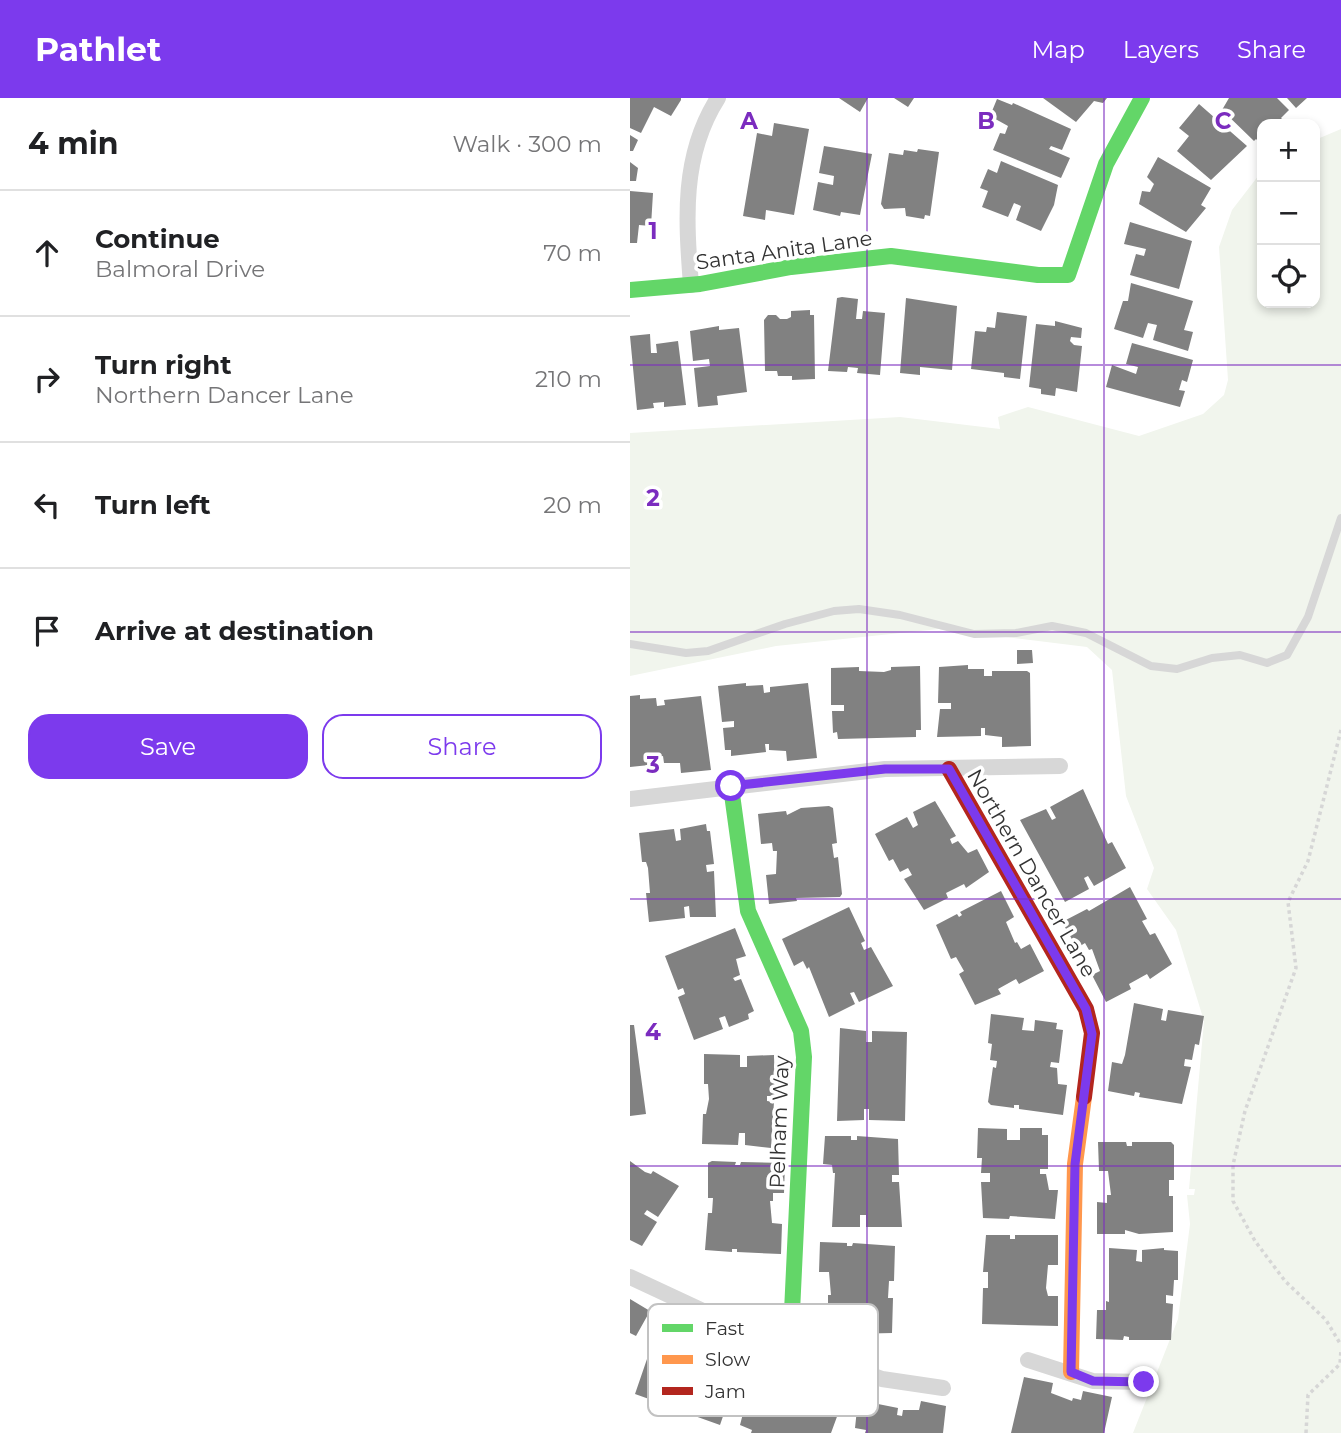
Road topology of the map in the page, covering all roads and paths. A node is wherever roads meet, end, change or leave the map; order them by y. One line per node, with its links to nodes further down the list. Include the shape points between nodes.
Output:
1 (718, 98): 3 (street, via 691,163 685,212)
2 (1142, 98): 3 (street, Santa Anita Lane, via 1106,163 1068,275 891,256)
3 (691, 285): 4 (street, Santa Anita Lane)
4 (630, 290)
5 (1341, 518): 6 (lane, via 1308,617 1287,655 1267,663 1240,655 1177,669 1151,666 1086,633 1052,626 974,634 859,609 785,624 708,651 686,653)
6 (630, 644)
7 (1341, 730): 15 (path, via 1308,861 1288,902 1296,968 1245,1111 1233,1165 1233,1201 1255,1241 1285,1281 1326,1320)
8 (1060, 766): 9 (street)
9 (949, 769): 10 (street, via 885,769); 17 (street, Northern Dancer Lane, via 1086,1009 1092,1034 1075,1164)
10 (731, 786): 11 (street); 14 (street, Pelham Way, via 748,911 801,1031 804,1057)
11 (630, 799)
12 (630, 1277): 13 (street)
13 (688, 1304)
14 (792, 1304)
15 (1341, 1347): 21 (path, via 1340,1364 1308,1395)
16 (1028, 1360): 17 (street)
17 (1071, 1372): 19 (street, via 1093,1381)
18 (878, 1378): 20 (street)
19 (1144, 1382)
20 (943, 1388)
21 (1306, 1433)

